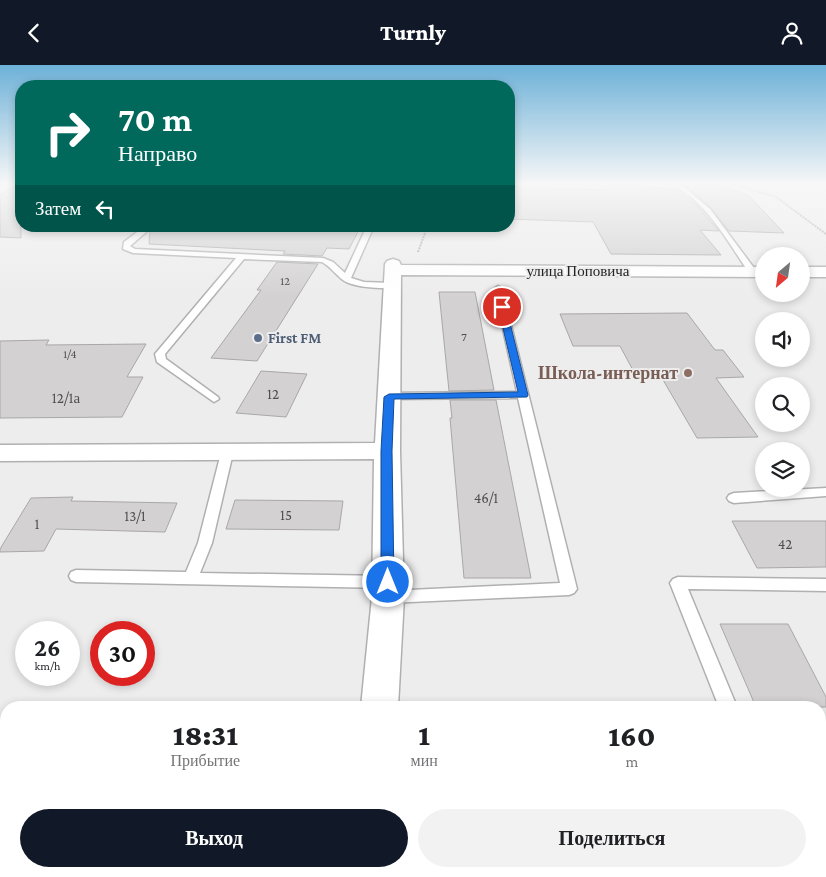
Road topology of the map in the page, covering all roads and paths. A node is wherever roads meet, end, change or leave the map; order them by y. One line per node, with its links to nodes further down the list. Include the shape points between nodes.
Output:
1 (717, 222): 7 (lane)
2 (810, 222): 5 (path)
3 (143, 232): 6 (lane, via 126,247 133,251)
4 (368, 232): 12 (lane)
5 (826, 234)
6 (242, 256): 12 (lane, via 323,261 332,263); 16 (lane, via 160,354 161,360)
7 (755, 268)
8 (755, 272): 11 (street, улица Поповича)
9 (810, 272): 10 (street)
10 (826, 272)
11 (393, 273): 12 (lane, via 361,283); 15 (street)
12 (346, 279)
13 (498, 289): 14 (lane)
14 (523, 395): 15 (lane); 25 (lane, via 569,589)
15 (389, 397): 17 (street)
16 (214, 399)
17 (387, 451): 19 (street); 25 (street)
18 (0, 453): 19 (street)
19 (227, 453): 23 (lane, via 205,543)
20 (826, 492): 21 (lane)
21 (734, 498)
22 (76, 576): 23 (lane)
23 (191, 577): 25 (lane)
24 (826, 585): 27 (lane, via 678,583)
25 (388, 589): 26 (street)
26 (379, 701)
27 (726, 701)

